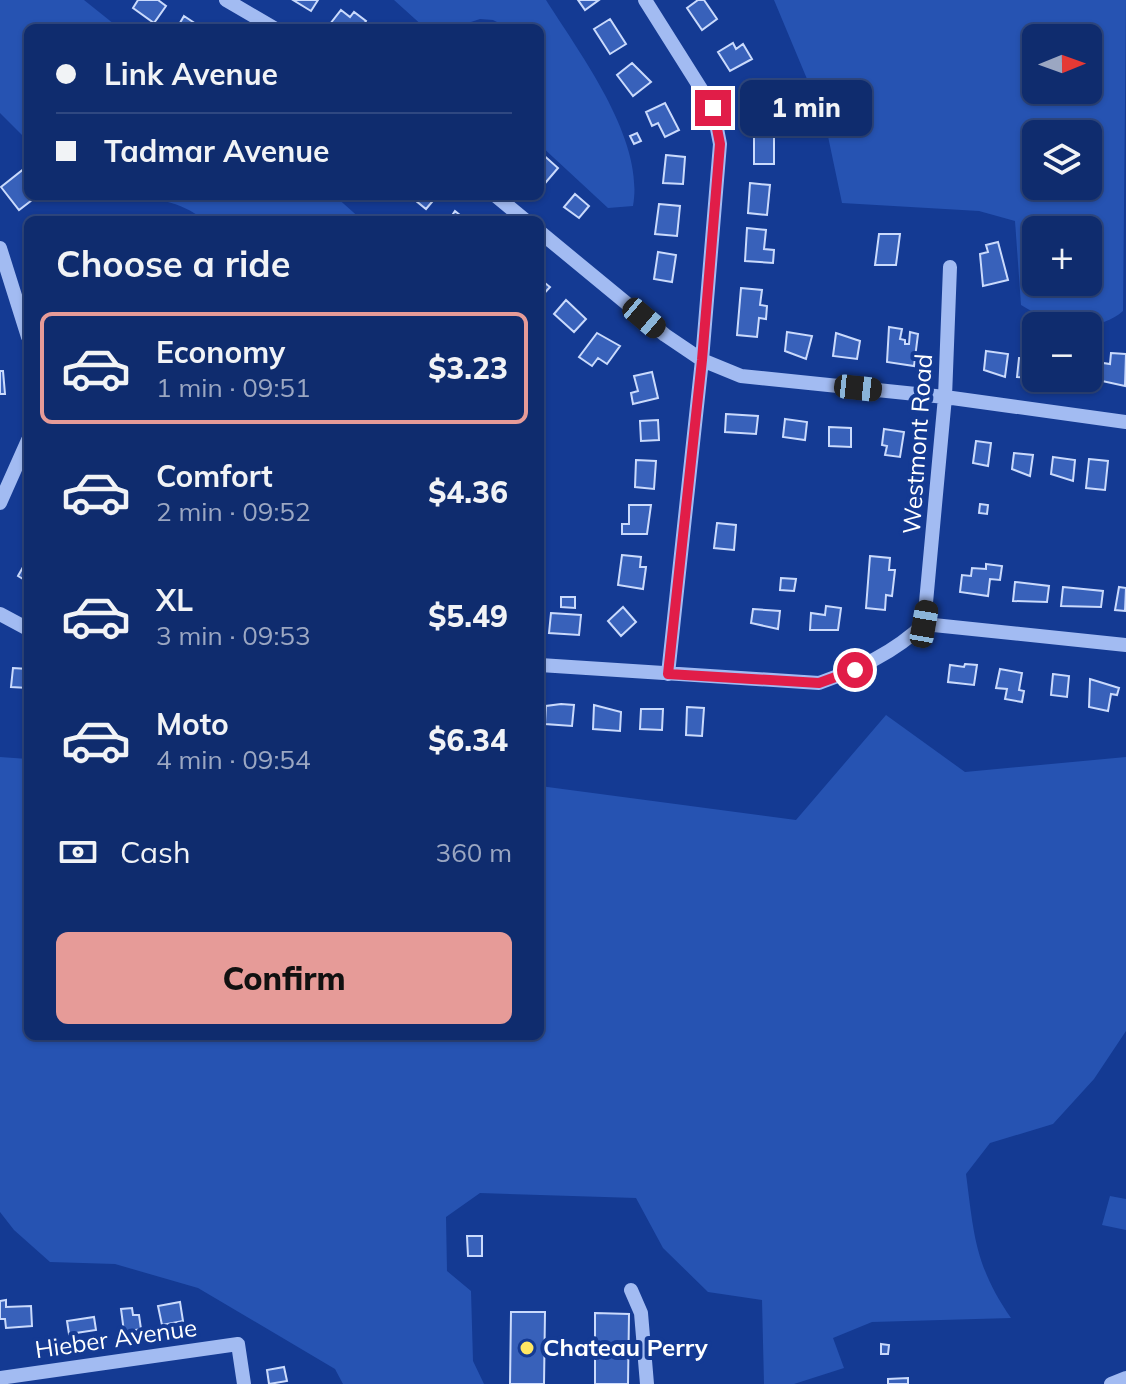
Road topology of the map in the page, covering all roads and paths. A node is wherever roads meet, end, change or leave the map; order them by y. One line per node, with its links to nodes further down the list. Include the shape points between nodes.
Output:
1 (226, 0): 3 (street)
2 (645, 0): 10 (street, via 713,108 720,144)
3 (267, 24)
4 (501, 200): 5 (street)
5 (520, 216)
6 (544, 235): 10 (street)
7 (0, 248): 9 (street)
8 (950, 267): 11 (street, Westmont Road)
9 (24, 307)
10 (702, 360): 11 (street, via 741,376); 20 (street)
11 (945, 397): 12 (street); 16 (street, Westmont Road)
12 (1126, 422)
13 (24, 449): 14 (street)
14 (0, 503)
15 (0, 614): 17 (street)
16 (924, 624): 18 (street); 20 (street, via 893,649 819,683)
17 (24, 627)
18 (1126, 645)
19 (544, 665): 20 (street)
20 (668, 674)
21 (631, 1290): 25 (street, via 641,1313)
22 (0, 1378): 24 (street, Hieber Avenue, via 238,1344)
23 (1126, 1378): 26 (street)
24 (244, 1384)
25 (647, 1384)
26 (1111, 1384)

